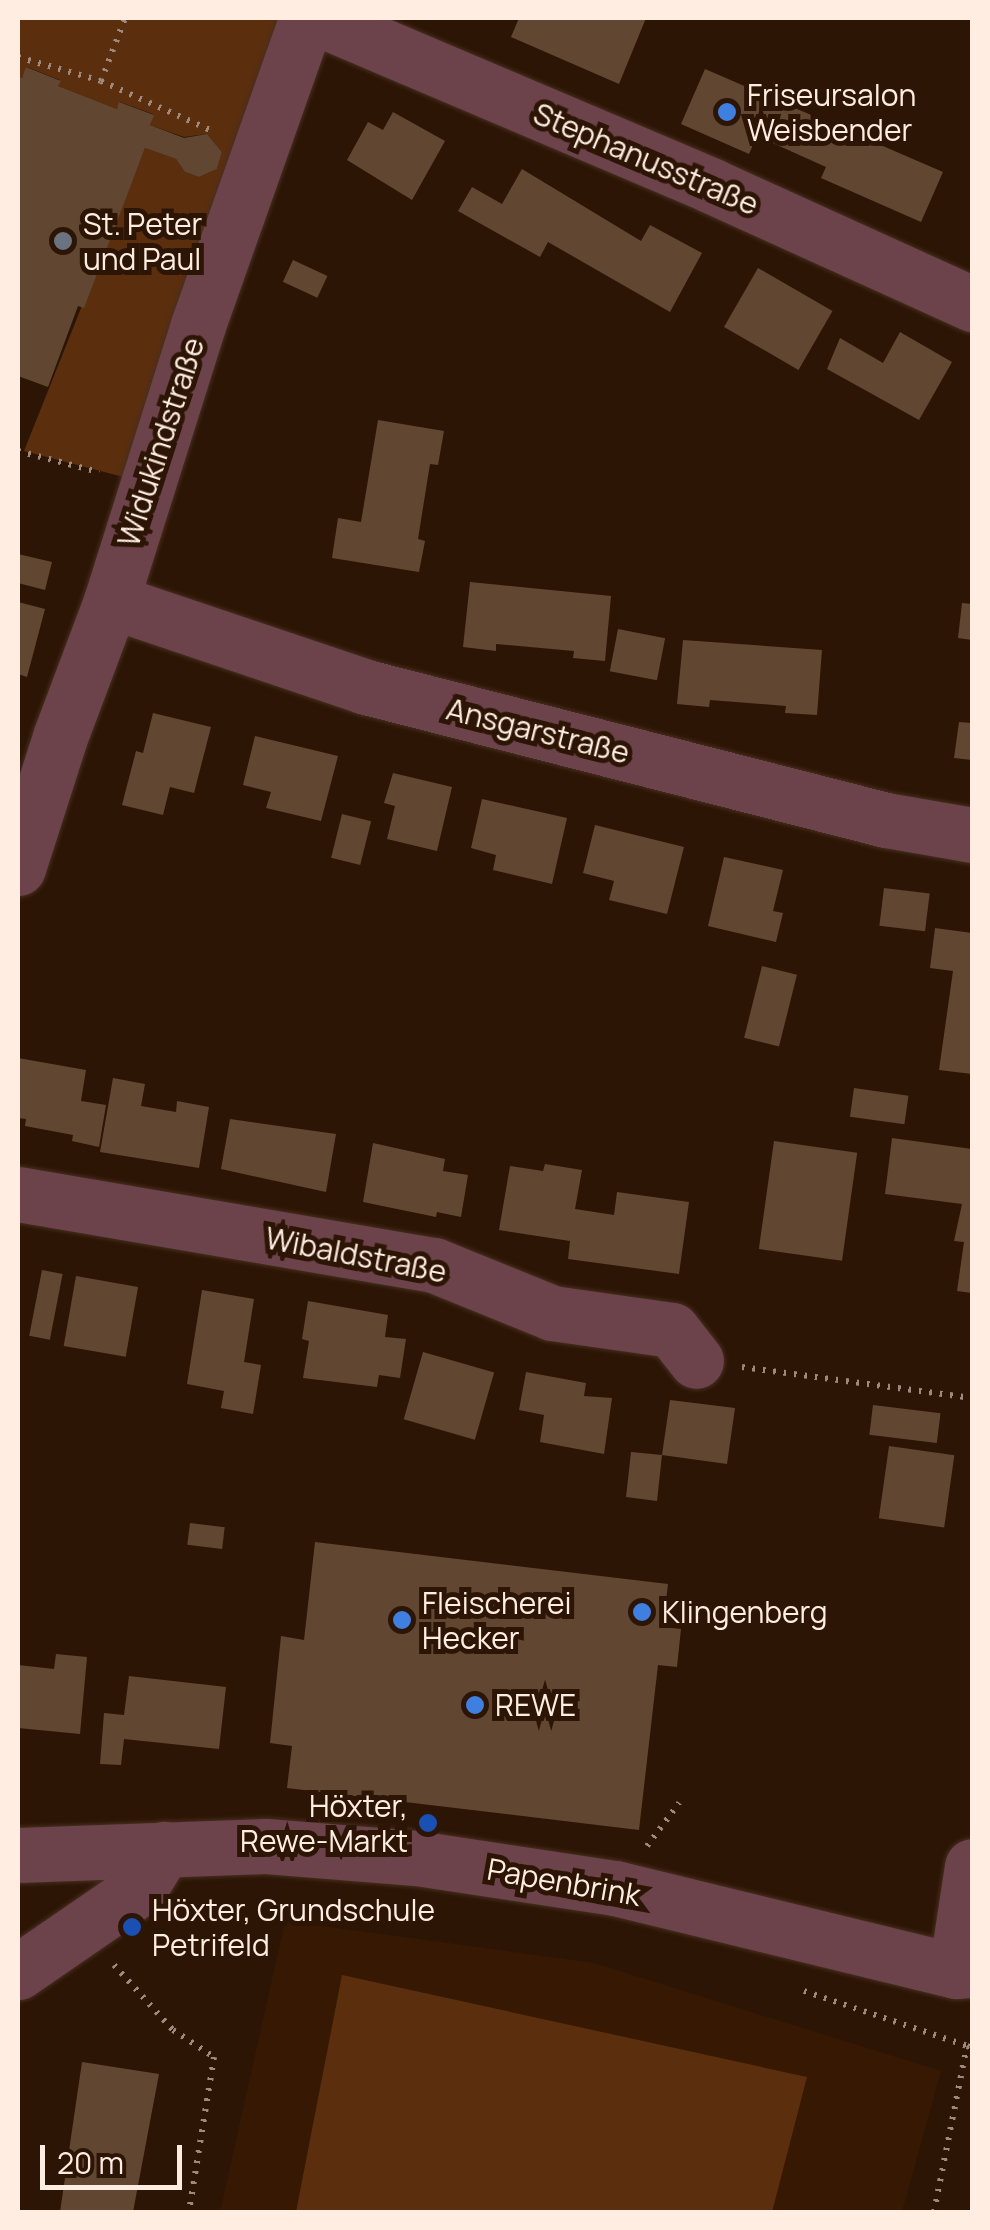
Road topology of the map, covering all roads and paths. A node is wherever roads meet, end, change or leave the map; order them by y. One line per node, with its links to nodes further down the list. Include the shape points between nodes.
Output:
1 (125, 18): 5 (path)
2 (306, 18): 9 (street, Widukindstraße)
3 (317, 18): 7 (street, Stephanusstraße)
4 (18, 56): 5 (path)
5 (102, 81): 6 (path)
6 (210, 130)
7 (972, 304)
8 (18, 452): 9 (path)
9 (147, 484): 10 (street, Widukindstraße)
10 (111, 601): 11 (street, Widukindstraße); 12 (street, Ansgarstraße, via 366,687 886,820)
11 (38, 731): 13 (street, Widukindstraße)
12 (972, 834)
13 (18, 868)
14 (18, 1194): 15 (street, Wibaldstraße, via 434,1265 552,1314 672,1330)
15 (696, 1361): 16 (path)
16 (972, 1398)
17 (164, 1849): 18 (street, Papenbrink); 20 (street, via 140,1888); 22 (street, Papenbrink, via 266,1846 416,1858 615,1888)
18 (18, 1855)
19 (972, 1866): 22 (street)
20 (85, 1929): 21 (street); 24 (path, via 173,2030 214,2057)
21 (18, 1972)
22 (967, 1975)
23 (972, 2048): 25 (path, via 967,2046)
24 (189, 2212)
25 (934, 2212)

